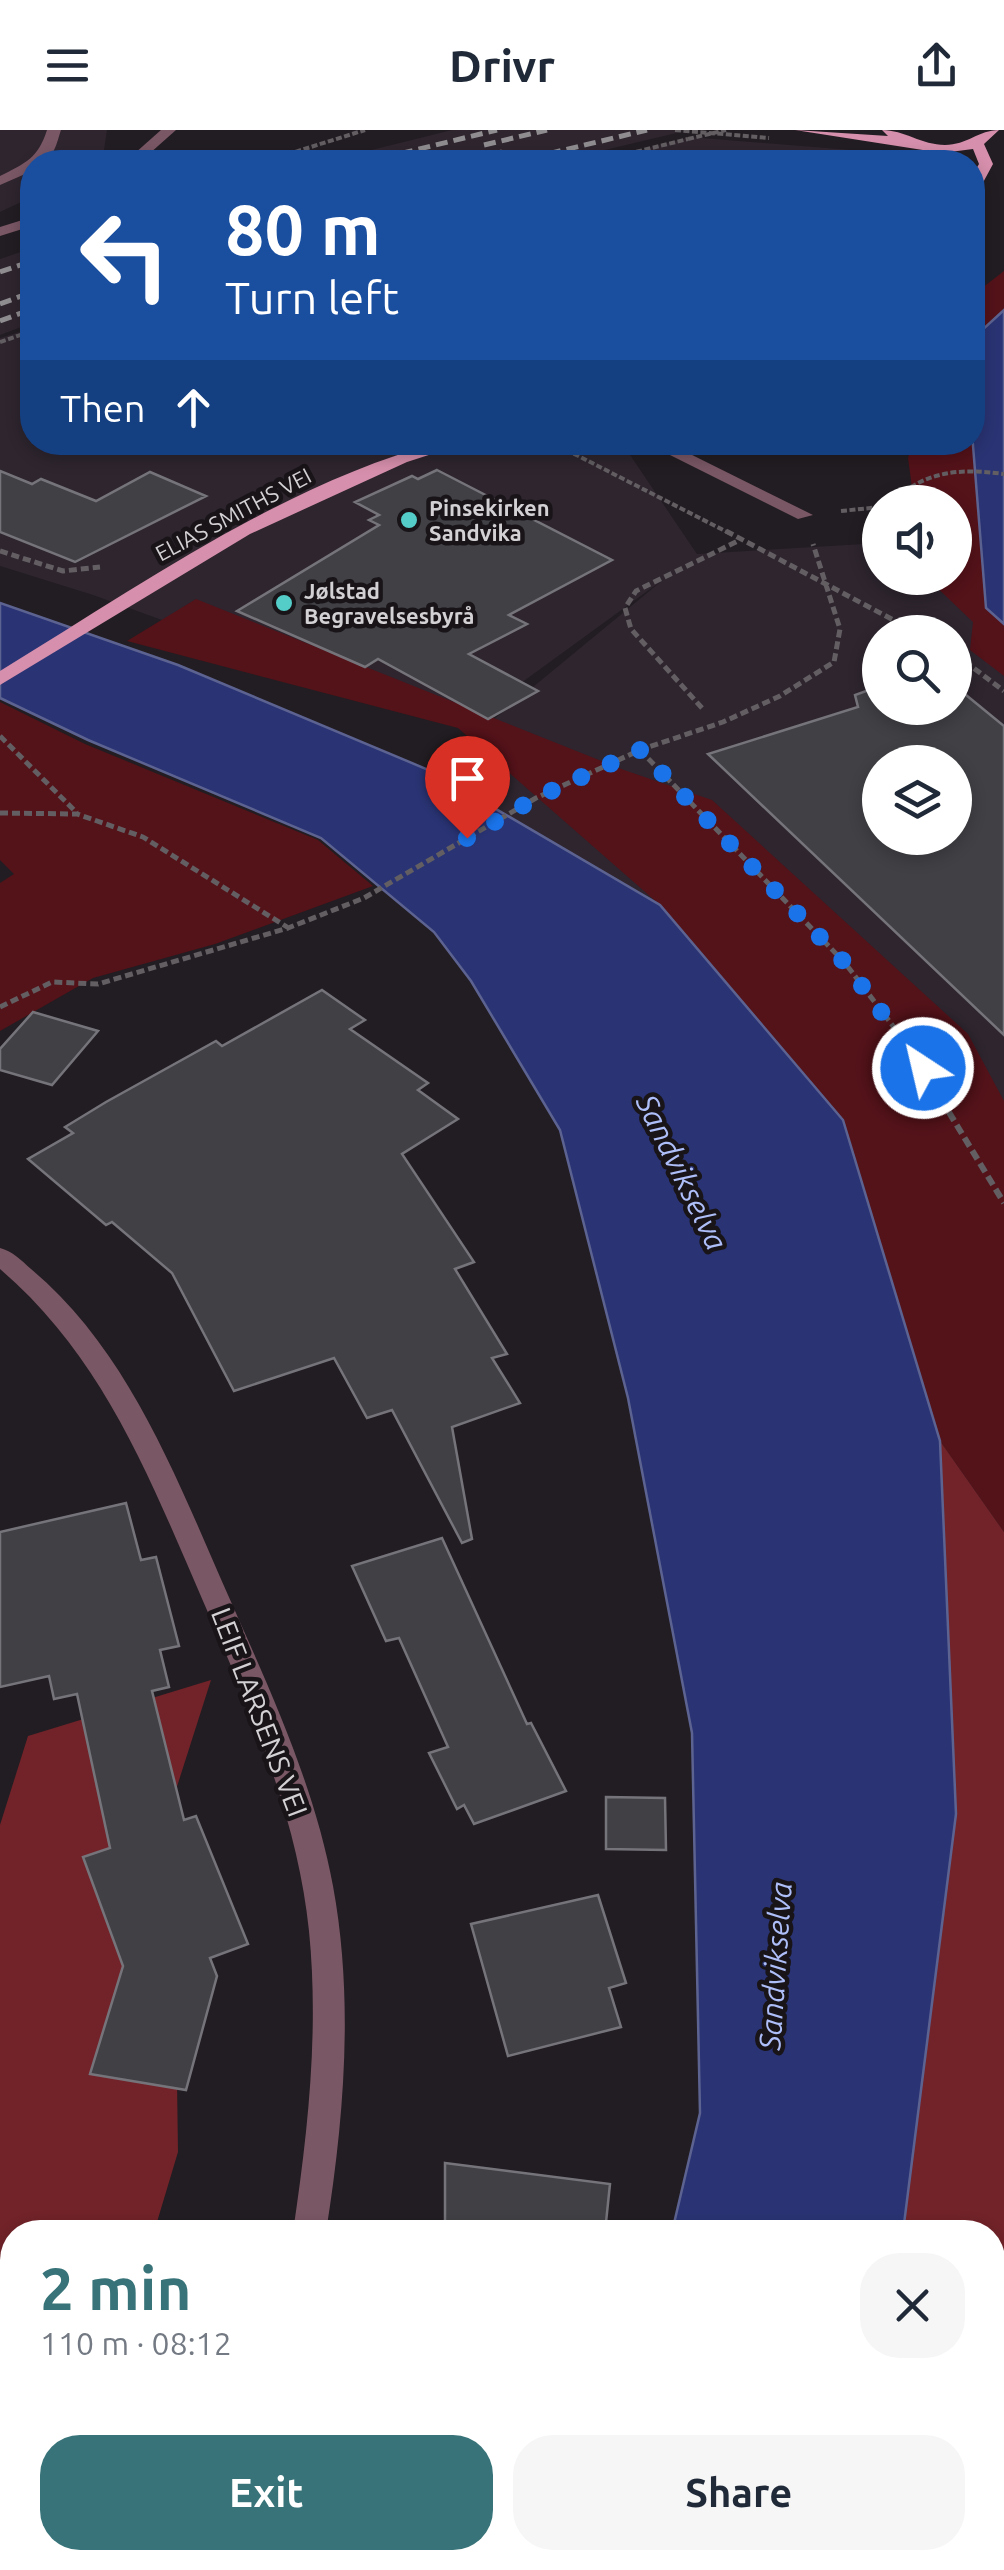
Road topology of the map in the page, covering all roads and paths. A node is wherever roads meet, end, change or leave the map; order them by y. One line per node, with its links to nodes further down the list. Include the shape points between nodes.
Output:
1 (169, 130): 9 (street)
2 (365, 130): 10 (path)
3 (726, 130): 11 (path, bridge)
4 (802, 130): 8 (main road)
5 (888, 130): 8 (main road)
6 (984, 138): 7 (main road); 8 (main road, via 954,148)
7 (1004, 138)
8 (916, 144): 12 (main road)
9 (143, 150)
10 (301, 150)
11 (644, 150)
12 (922, 150)
13 (405, 455): 17 (main road, ELIAS SMITHS VEI)
14 (412, 455): 17 (main road, ELIAS SMITHS VEI)
15 (577, 455): 21 (path)
16 (679, 455): 20 (street)
17 (401, 458): 27 (main road, ELIAS SMITHS VEI, via 244,530)
18 (1004, 474): 19 (path, via 950,467)
19 (909, 485)
20 (804, 515): 24 (path)
21 (742, 540): 24 (path); 29 (path, via 636,592 625,608 631,629)
22 (0, 551): 23 (path, via 79,572)
23 (110, 562)
24 (824, 582): 25 (path); 31 (path, via 840,630 834,662 723,722)
25 (885, 615)
26 (972, 667): 28 (path)
27 (0, 678)
28 (1004, 692)
29 (702, 708)
30 (0, 736): 33 (path)
31 (640, 750): 34 (path, via 536,798); 37 (path, via 845,963 905,1040)
32 (0, 813): 33 (path)
33 (78, 814): 35 (path, via 143,837)
34 (364, 898): 35 (path)
35 (288, 928): 36 (path, via 98,984 52,982)
36 (0, 1007)
37 (1004, 1203)
38 (0, 1256): 39 (street, LEIF LARSENS VEI, via 71,1322 145,1436 269,1718 305,1824 330,2007 327,2115)
39 (312, 2220)

